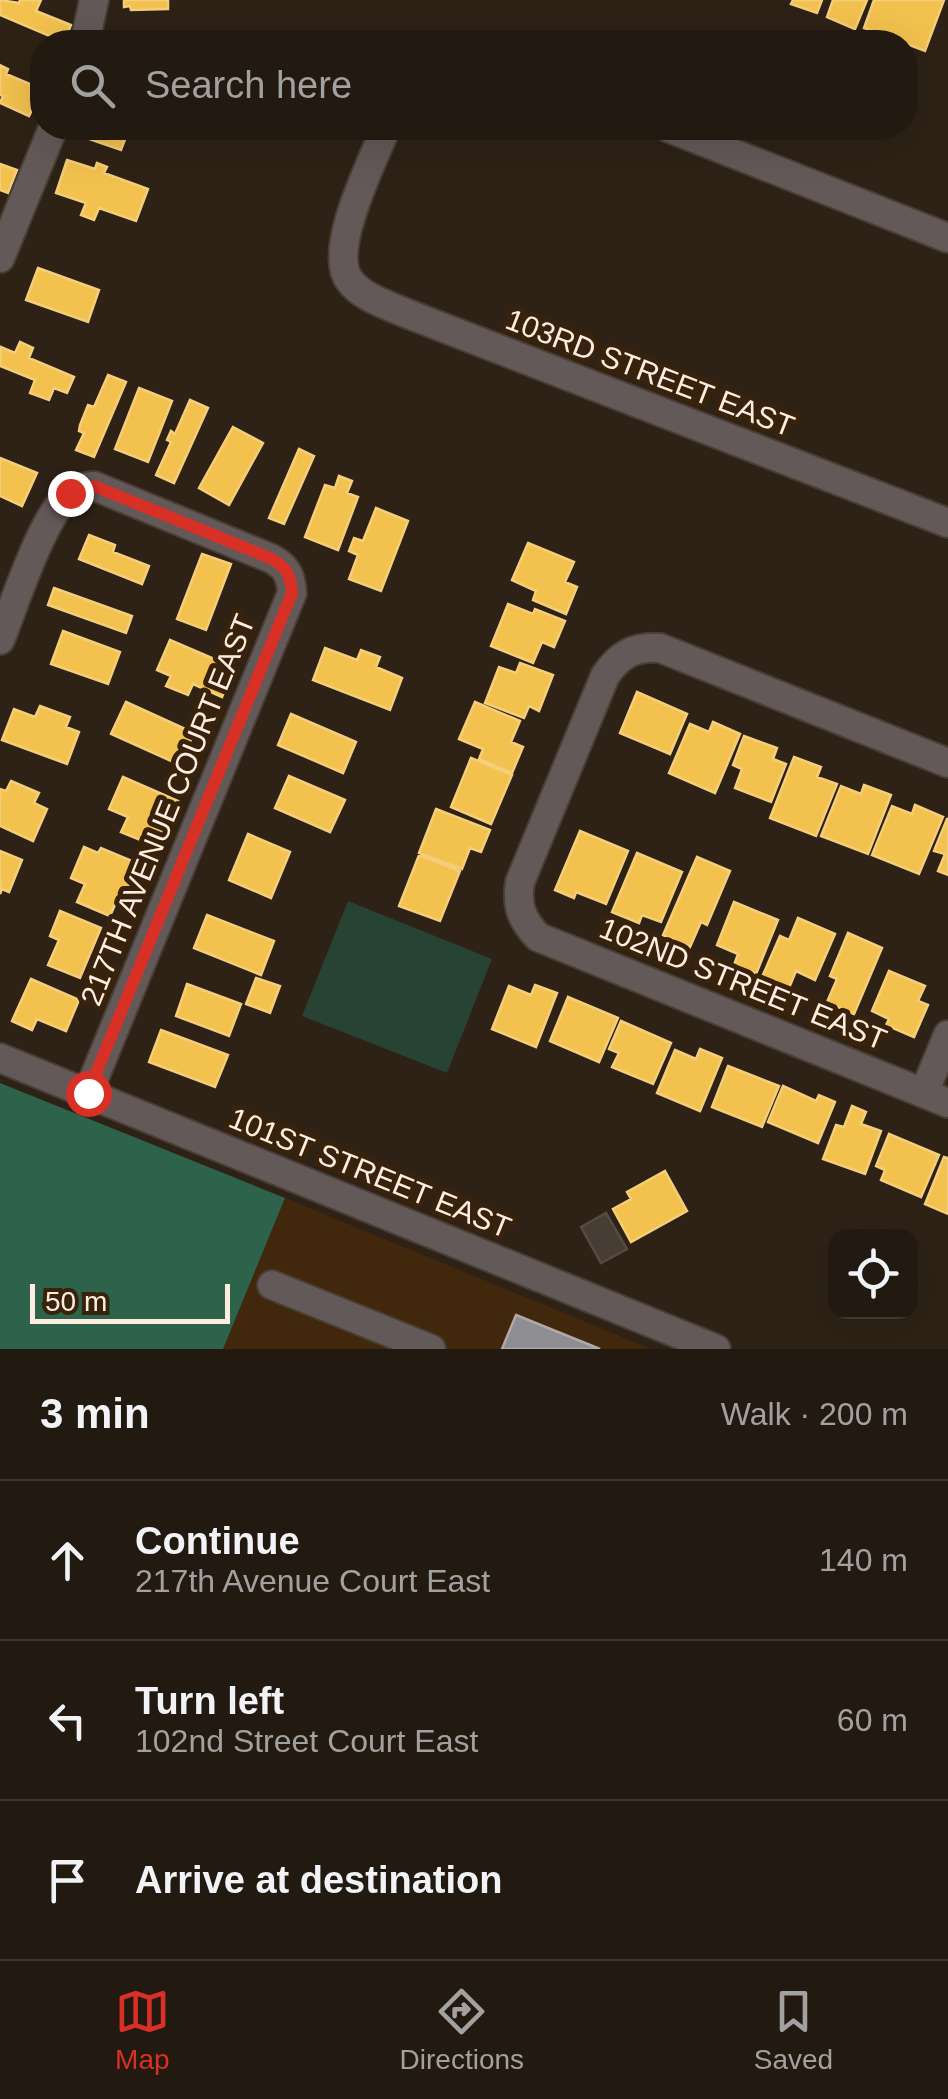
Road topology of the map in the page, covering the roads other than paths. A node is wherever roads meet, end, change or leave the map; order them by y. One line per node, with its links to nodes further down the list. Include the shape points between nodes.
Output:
1 (94, 0): 2 (street)
2 (88, 30)
3 (48, 140): 7 (street)
4 (382, 140): 8 (street, 103RD STREET EAST, via 341,249 347,279 361,292)
5 (699, 140): 6 (street)
6 (948, 238)
7 (0, 258)
8 (948, 524)
9 (0, 640): 13 (street, 217TH AVENUE COURT EAST, via 40,541 65,498 78,489 94,486 288,571 292,593)
10 (948, 763): 14 (street, 102ND STREET EAST, via 643,646 614,663 598,694 518,897 521,916 538,937)
11 (948, 1035): 14 (street)
12 (0, 1058): 13 (street, 101ST STREET EAST)
13 (88, 1093): 17 (street, 101ST STREET EAST)
14 (936, 1098)
15 (272, 1286): 16 (street)
16 (431, 1349)
17 (716, 1349)

